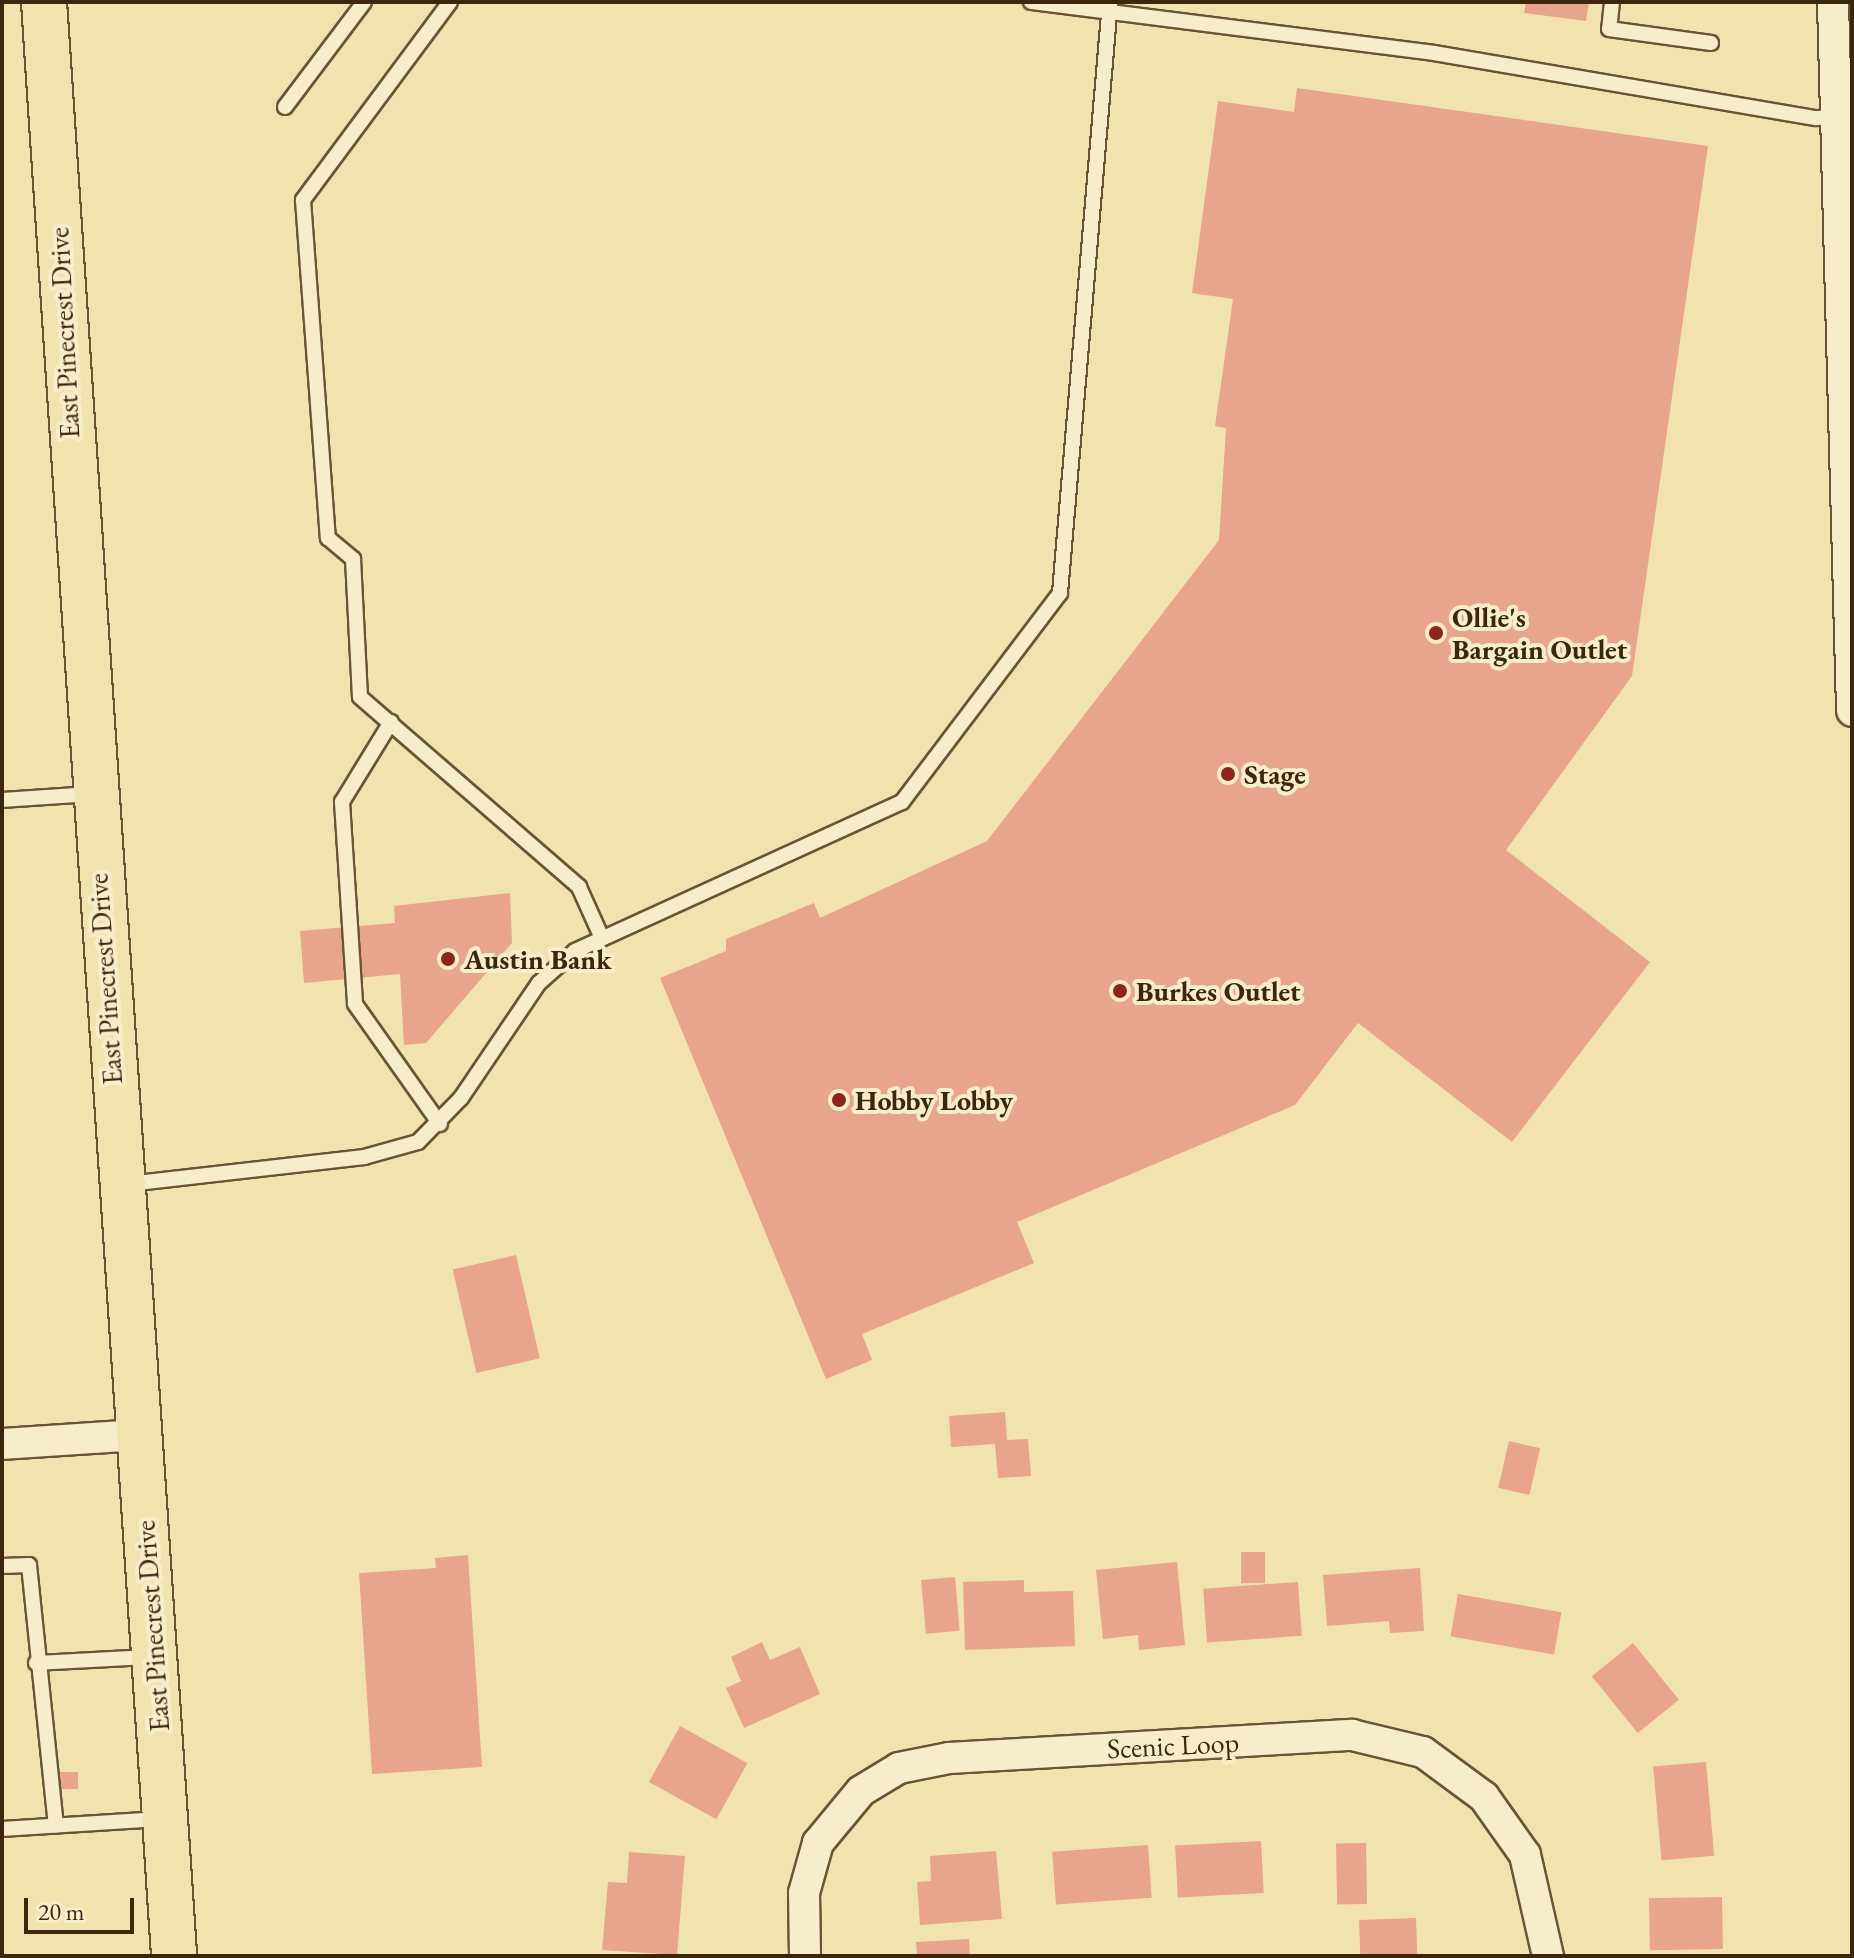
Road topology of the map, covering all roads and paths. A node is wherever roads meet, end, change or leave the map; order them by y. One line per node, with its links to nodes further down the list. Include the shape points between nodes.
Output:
1 (44, 2): 14 (main road, East Pinecrest Drive)
2 (364, 2): 9 (lane)
3 (450, 2): 13 (lane, via 303,200 328,538 353,559 360,697)
4 (1031, 2): 7 (lane)
5 (1612, 2): 8 (lane, via 1609,29)
6 (1833, 2): 10 (street)
7 (1109, 8): 10 (lane); 16 (lane, via 1060,593 902,802)
8 (1711, 43)
9 (285, 107)
10 (1844, 117): 11 (street)
11 (1850, 523): 12 (street)
12 (1852, 711)
13 (391, 722): 16 (lane, via 579,887); 17 (lane, via 342,802 355,1004)
14 (92, 794): 15 (lane); 18 (main road, East Pinecrest Drive)
15 (2, 800)
16 (601, 936): 17 (lane, via 539,983)
17 (440, 1124): 18 (lane, via 392,1152)
18 (120, 1185): 19 (main road, East Pinecrest Drive)
19 (139, 1435): 20 (street); 22 (main road, East Pinecrest Drive)
20 (2, 1444)
21 (2, 1566): 23 (lane, via 29,1565)
22 (154, 1657): 23 (lane); 24 (main road, East Pinecrest Drive)
23 (36, 1663): 25 (lane, via 51,1727)
24 (165, 1819): 25 (lane); 27 (main road, East Pinecrest Drive)
25 (56, 1826): 26 (lane)
26 (2, 1829)
27 (174, 1956)
28 (805, 1956): 29 (street, Scenic Loop, via 804,1893 818,1843 861,1791 899,1768 949,1758 1352,1735 1423,1752 1484,1797 1525,1855)
29 (1548, 1956)

